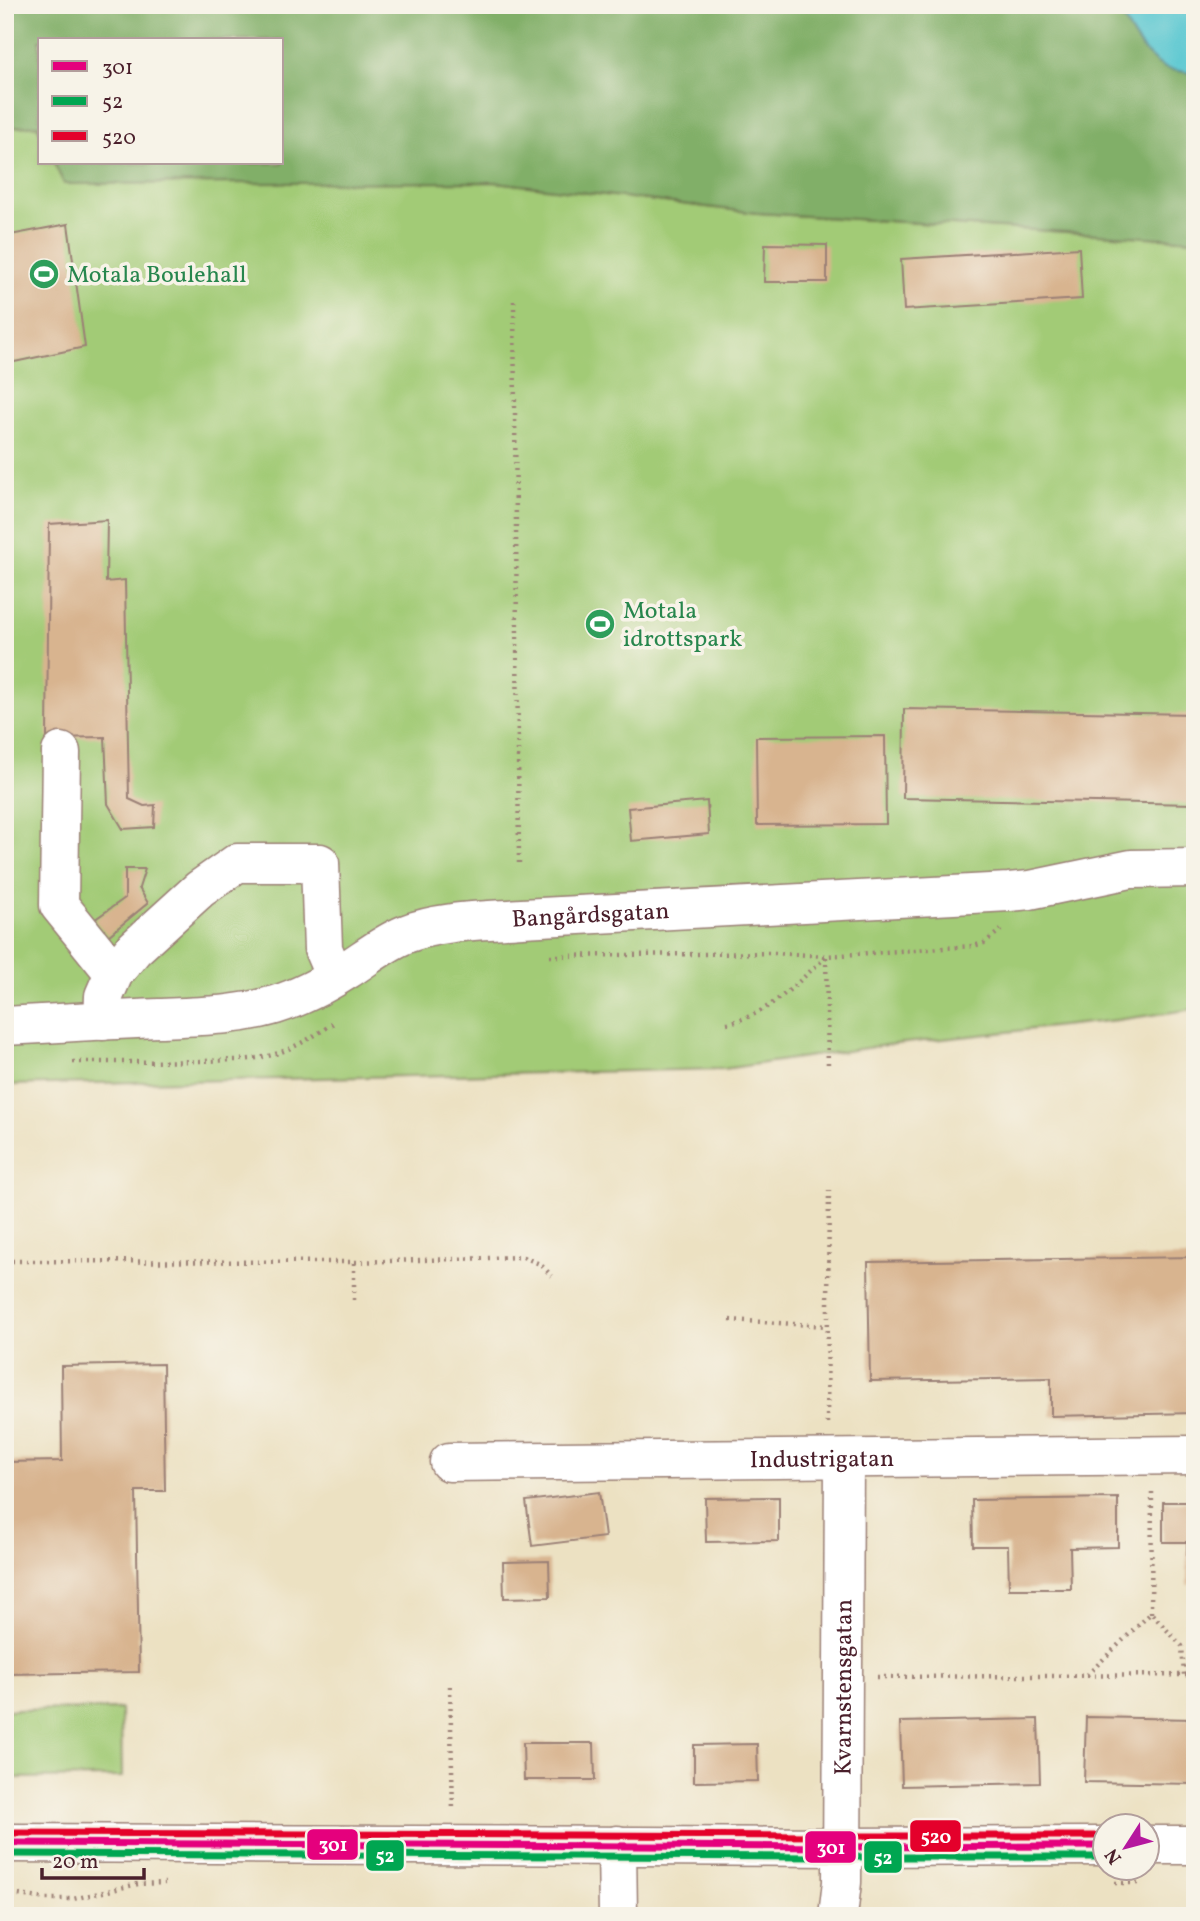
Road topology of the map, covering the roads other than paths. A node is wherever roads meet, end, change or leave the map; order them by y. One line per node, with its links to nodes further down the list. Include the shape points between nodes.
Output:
1 (61, 752): 3 (street, via 59,905)
2 (1195, 868): 4 (street, Bangårdsgatan, via 1131,869 1009,892 453,923 406,934)
3 (114, 973): 4 (street, via 164,921 237,863 320,863 323,949); 5 (street, via 104,996)
4 (334, 977): 5 (street, Bangårdsgatan, via 277,1004 249,1011)
5 (103, 1021): 6 (street, Bangårdsgatan)
6 (5, 1026)
7 (1195, 1455): 8 (street, Industrigatan)
8 (836, 1459): 9 (street, Industrigatan); 15 (street, Kvarnstensgatan)
9 (449, 1462)
10 (5, 1843): 11 (street)
11 (617, 1845): 15 (street); 16 (street)
12 (1162, 1845): 13 (street)
13 (1195, 1845)
14 (1092, 1846): 15 (street)
15 (841, 1847): 17 (street, Kvarnstensgatan)
16 (618, 1916)
17 (838, 1916)

